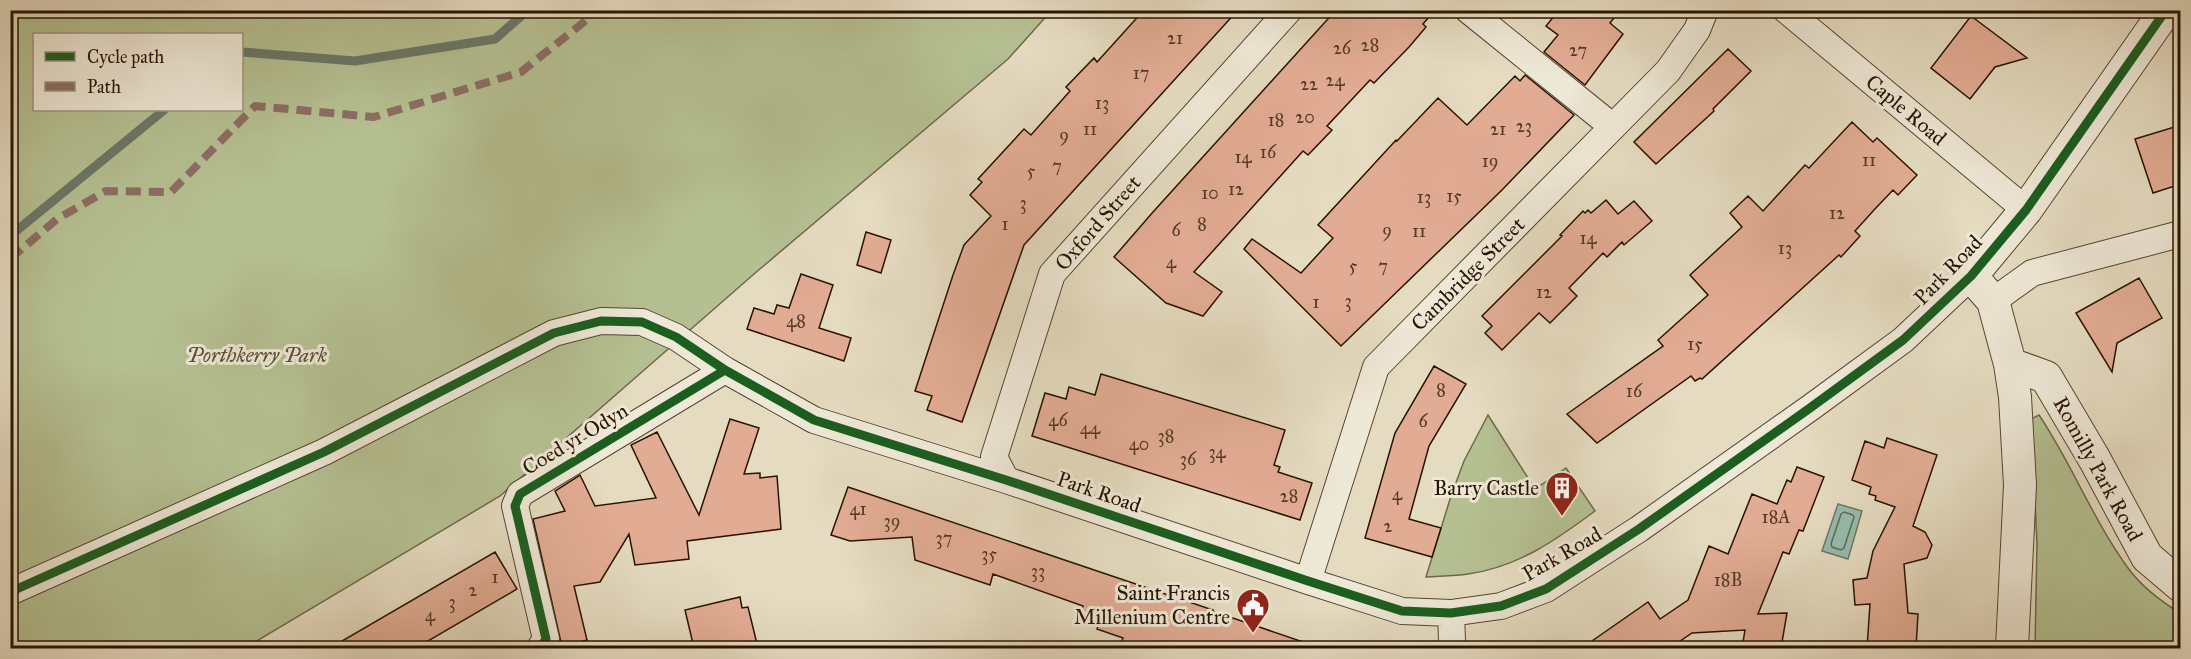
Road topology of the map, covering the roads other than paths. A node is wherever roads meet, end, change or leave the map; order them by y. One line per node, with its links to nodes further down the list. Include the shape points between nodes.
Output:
1 (1289, 10): 13 (street, Oxford Street, via 1052,274 994,457)
2 (1468, 10): 6 (street)
3 (1705, 10): 6 (street, Cambridge Street, via 1697,30 1668,71)
4 (1786, 10): 7 (street, Caple Road)
5 (2166, 10): 7 (street, Park Road)
6 (1613, 127): 14 (street, Cambridge Street, via 1376,367)
7 (2026, 210): 9 (street, Park Road)
8 (2181, 234): 10 (street, via 2032,273)
9 (1971, 276): 10 (street); 17 (street, Park Road, via 1903,340 1630,535 1546,589 1501,606)
10 (1993, 301): 11 (street)
11 (2010, 364): 15 (street, Romilly Park Road, via 2046,376 2147,557); 20 (street, via 2020,485)
12 (725, 370): 13 (street, Park Road, via 814,420); 16 (street, Park Road, via 676,337 642,322 601,321 554,333 324,452); 18 (street, Coed yr Odyn, via 520,494 515,506 546,639)
13 (1006, 480): 14 (street, Park Road)
14 (1308, 581): 17 (street, Park Road, via 1402,611)
15 (2181, 585)
16 (10, 591)
17 (1450, 613): 19 (street)
18 (540, 648)
19 (1450, 648)
20 (2012, 648)

